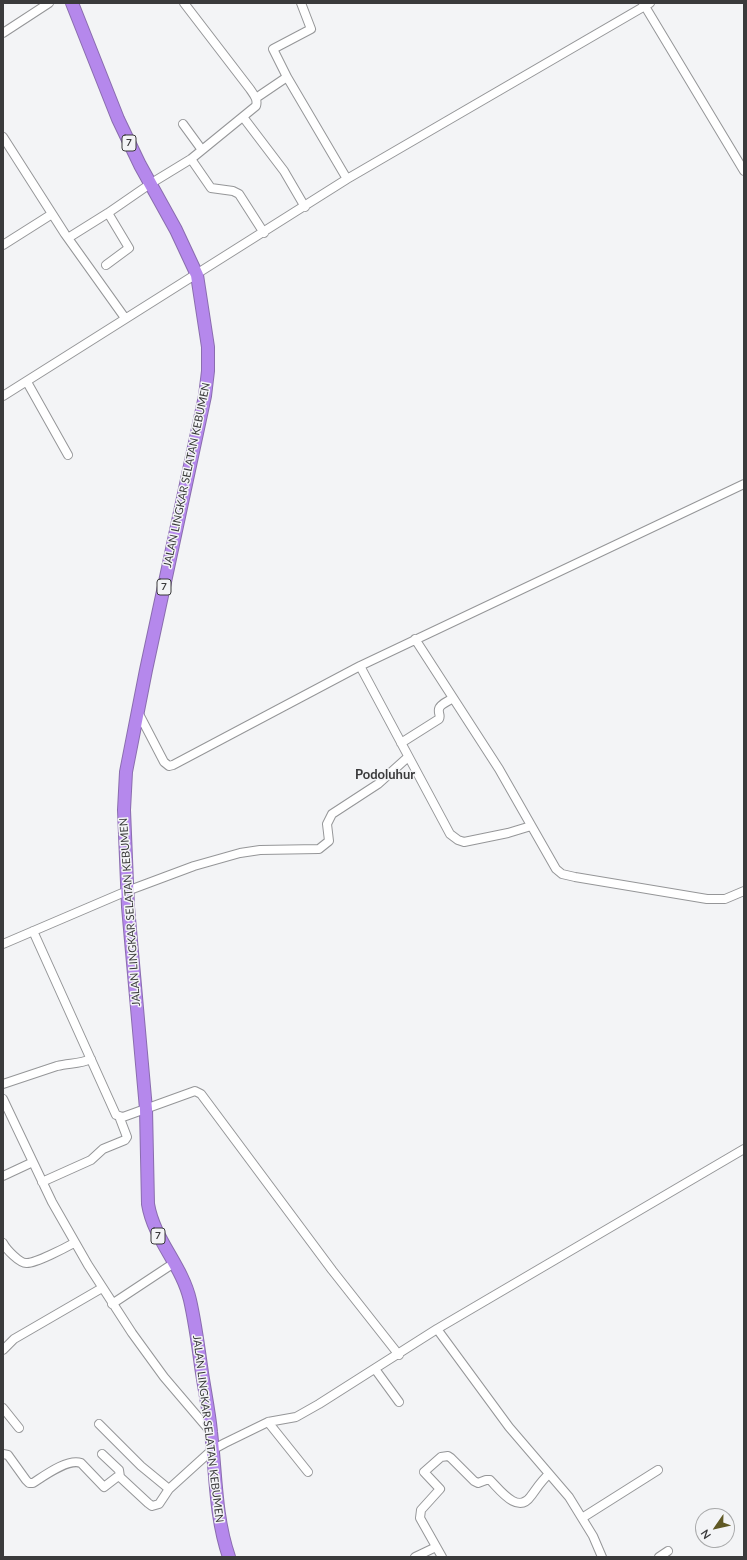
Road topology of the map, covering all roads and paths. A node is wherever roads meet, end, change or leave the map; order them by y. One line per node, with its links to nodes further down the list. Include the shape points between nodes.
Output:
1 (49, 3): 6 (street)
2 (72, 3): 16 (highway, JALAN LINGKAR SELATAN KEBUMEN / 7, via 118,119)
3 (184, 3): 8 (street)
4 (301, 3): 7 (street, via 311,29 273,50)
5 (646, 6): 14 (street); 15 (street)
6 (3, 33)
7 (287, 77): 8 (street); 15 (street)
8 (256, 98): 9 (street, via 256,106)
9 (244, 117): 12 (street); 17 (street, via 284,171)
10 (183, 124): 12 (street)
11 (3, 137): 19 (street)
12 (202, 150): 13 (street)
13 (191, 159): 16 (street); 20 (street, via 211,188 239,194)
14 (744, 171)
15 (347, 179): 17 (street)
16 (150, 184): 18 (street); 24 (highway, JALAN LINGKAR SELATAN KEBUMEN / 7, via 176,230)
17 (305, 207): 20 (street)
18 (108, 213): 21 (street); 23 (street, via 128,248)
19 (52, 214): 21 (street); 22 (street)
20 (264, 233): 24 (street)
21 (68, 238): 25 (street)
22 (3, 245)
23 (106, 265)
24 (198, 278): 25 (street); 33 (highway, JALAN LINGKAR SELATAN KEBUMEN / 7, via 208,347 205,396)
25 (125, 318): 26 (street)
26 (28, 382): 27 (street); 28 (street)
27 (3, 396)
28 (68, 455)
29 (744, 484): 30 (street)
30 (414, 639): 31 (street); 32 (street)
31 (360, 666): 33 (street, via 169,766 164,762); 34 (street)
32 (453, 698): 34 (street, via 439,709 439,720); 36 (street, via 499,769)
33 (138, 712): 38 (highway, JALAN LINGKAR SELATAN KEBUMEN / 7, via 126,772 124,803)
34 (400, 743): 35 (street)
35 (408, 757): 36 (street, via 454,838 464,842); 38 (street, via 378,784 332,814 327,824 329,841 319,848 240,853 194,866)
36 (531, 826): 37 (street, via 556,869 562,874 707,900 725,899)
37 (744, 891)
38 (127, 892): 39 (street); 44 (highway, JALAN LINGKAR SELATAN KEBUMEN / 7)
39 (35, 934): 40 (street); 41 (street)
40 (3, 944)
41 (91, 1059): 42 (street); 45 (street, via 115,1113)
42 (3, 1084)
43 (3, 1099): 47 (street)
44 (146, 1109): 45 (street); 52 (highway, JALAN LINGKAR SELATAN KEBUMEN / 7, via 148,1204 159,1237); 57 (street, via 195,1091 200,1094)
45 (119, 1116): 49 (street, via 127,1137 125,1140 103,1149 91,1160)
46 (744, 1149): 55 (street)
47 (32, 1162): 48 (street); 49 (street)
48 (3, 1176)
49 (42, 1182): 51 (street)
50 (3, 1243): 51 (street, via 9,1252 27,1264)
51 (74, 1243): 53 (street)
52 (174, 1263): 54 (street); 64 (highway, JALAN LINGKAR SELATAN KEBUMEN / 7, via 190,1298)
53 (102, 1288): 54 (street); 56 (street, via 14,1339)
54 (112, 1304): 64 (street, via 164,1377)
55 (438, 1329): 57 (street); 70 (street, via 509,1427)
56 (3, 1350)
57 (399, 1355): 58 (street)
58 (375, 1369): 59 (street); 61 (street, via 296,1417)
59 (399, 1402)
60 (3, 1408): 63 (street)
61 (268, 1422): 65 (street); 69 (street)
62 (99, 1424): 72 (street, via 141,1466)
63 (19, 1428)
64 (211, 1432): 65 (highway, JALAN LINGKAR SELATAN KEBUMEN / 7)
65 (212, 1450): 72 (street); 76 (highway, JALAN LINGKAR SELATAN KEBUMEN / 7, via 220,1524)
66 (3, 1454): 71 (street, via 8,1455 29,1483 65,1465 77,1462 104,1487)
67 (102, 1454): 71 (street, via 119,1470)
68 (658, 1470): 73 (street)
69 (308, 1472)
70 (549, 1474): 73 (street, via 569,1497); 74 (street, via 530,1498 520,1504 514,1502 490,1480 474,1481 452,1458 441,1457 424,1472 440,1489 421,1510 420,1518)
71 (120, 1477): 72 (street, via 152,1506 159,1504)
72 (169, 1489)
73 (582, 1518): 79 (street)
74 (436, 1547): 77 (street); 78 (street)
75 (668, 1552): 80 (street)
76 (229, 1557)
77 (415, 1557)
78 (442, 1557)
79 (602, 1557)
80 (659, 1557)

